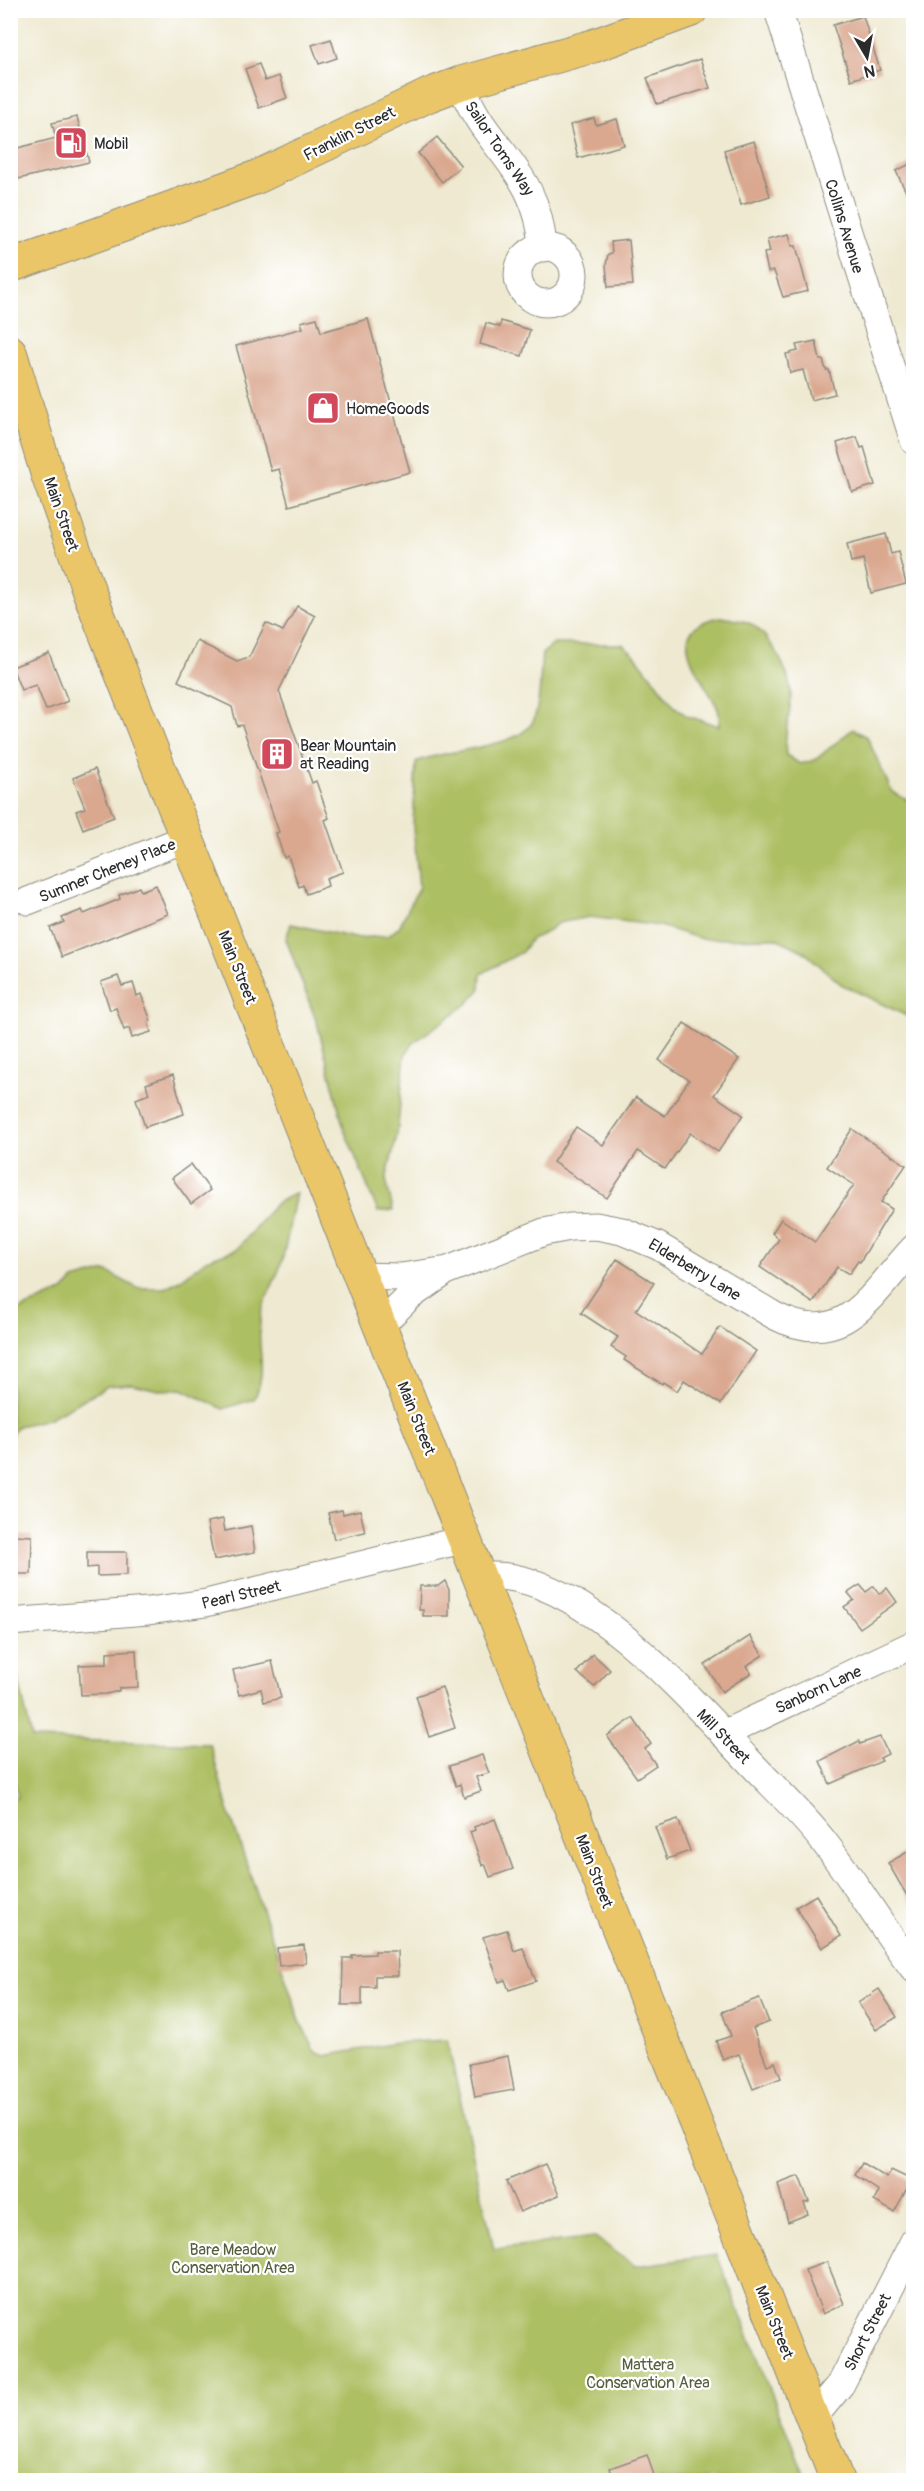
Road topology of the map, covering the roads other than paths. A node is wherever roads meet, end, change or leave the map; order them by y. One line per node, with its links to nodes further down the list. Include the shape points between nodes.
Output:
1 (691, 10): 3 (main road, Franklin Street, via 593,46)
2 (778, 10): 7 (street, Collins Avenue)
3 (461, 83): 4 (street, Sailor Toms Way, via 471,108 530,190 540,219); 5 (main road, Franklin Street, via 405,105 256,177)
4 (543, 248)
5 (10, 266)
6 (10, 352): 8 (main road, Main Street, via 69,537)
7 (914, 441)
8 (187, 838): 9 (street, Sumner Cheney Place); 12 (main road, Main Street)
9 (28, 901)
10 (914, 1248): 11 (street, Elderberry Lane, via 854,1314 835,1323 814,1326 784,1321 658,1246 605,1227 553,1230)
11 (448, 1270): 12 (street, Elderberry Lane, via 401,1277); 13 (street, Elderberry Lane, via 409,1297)
12 (360, 1276): 13 (main road, Main Street)
13 (380, 1326): 14 (main road, Main Street)
14 (466, 1539): 15 (main road, Main Street); 16 (street, Pearl Street, via 206,1603)
15 (481, 1577): 18 (street, Mill Street, via 519,1577 574,1602 628,1640); 21 (main road, Main Street)
16 (10, 1622)
17 (914, 1644): 18 (street, Sanborn Lane)
18 (723, 1734): 19 (street, Mill Street, via 823,1840)
19 (914, 1969)
20 (914, 2241): 21 (street, Short Street, via 841,2384)
21 (813, 2418): 22 (main road, Main Street)
22 (837, 2481)

